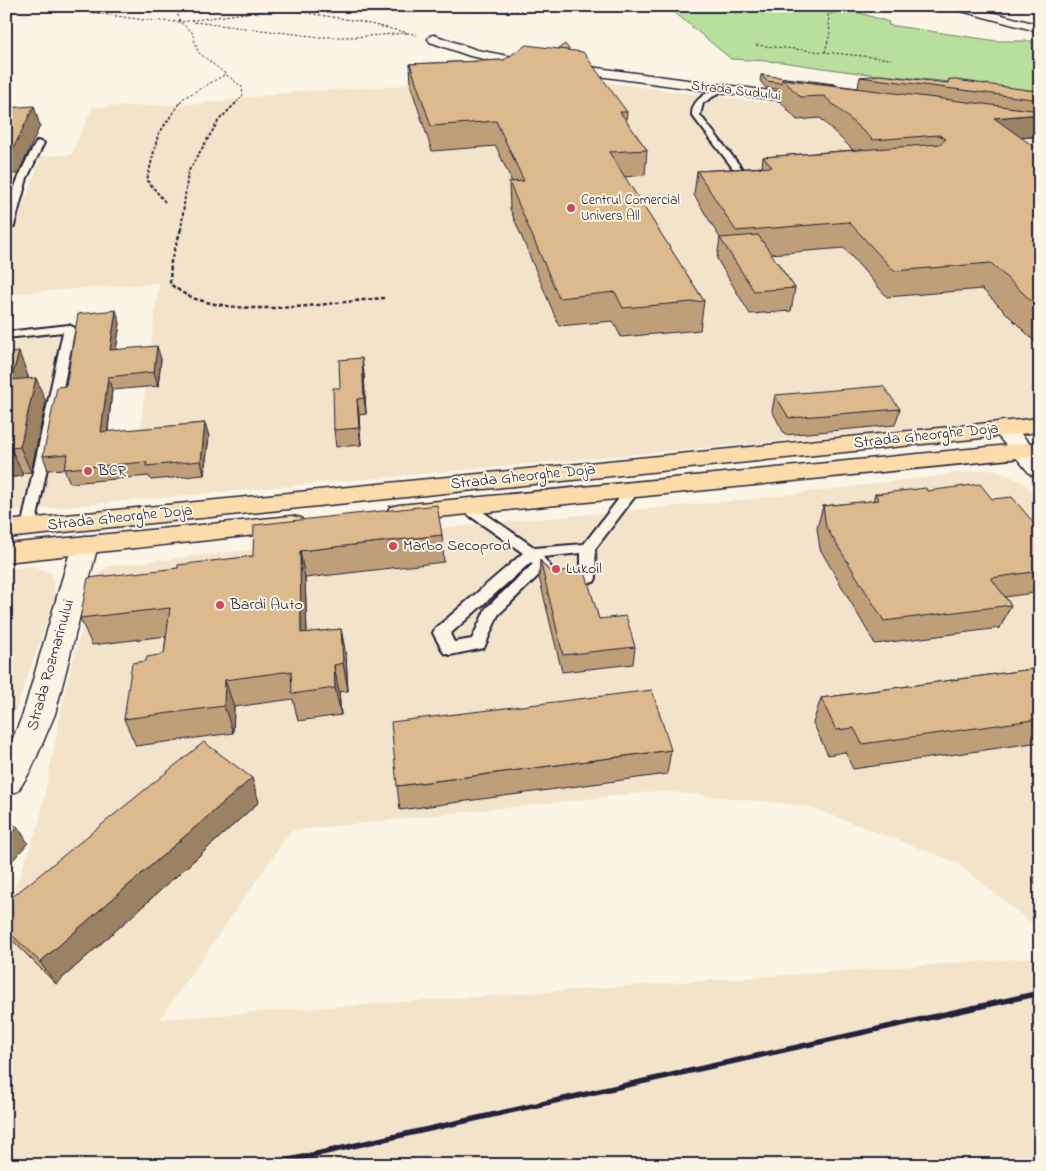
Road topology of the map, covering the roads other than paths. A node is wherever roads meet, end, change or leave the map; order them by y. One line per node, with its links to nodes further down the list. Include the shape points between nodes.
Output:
1 (954, 6): 2 (street)
2 (1040, 29)
3 (434, 39): 4 (street, Strada Sudului, via 474,53 508,60)
4 (721, 89): 5 (street, Strada Sudului); 7 (lane, via 698,102 696,115 745,178)
5 (828, 102)
6 (40, 143): 8 (lane, via 23,178)
7 (764, 176)
8 (6, 228)
9 (6, 334): 16 (lane, via 69,328)
10 (1040, 425): 11 (main road, Strada Gheorghe Doja)
11 (1003, 428): 12 (street); 16 (main road, Strada Gheorghe Doja)
12 (1031, 450): 13 (street); 14 (main road, Strada Gheorghe Doja)
13 (1040, 470)
14 (632, 491): 15 (main road, Strada Gheorghe Doja); 18 (lane)
15 (465, 506): 17 (main road, Strada Gheorghe Doja); 20 (lane)
16 (17, 529)
17 (85, 545): 19 (main road, Strada Gheorghe Doja); 21 (street, Strada Rozmarinului, via 39,714 20,761)
18 (588, 548): 20 (lane); 20 (lane, via 589,578 554,582)
19 (6, 553)
20 (537, 559): 20 (lane, via 441,632 450,648 478,644 492,612)
21 (6, 780)

